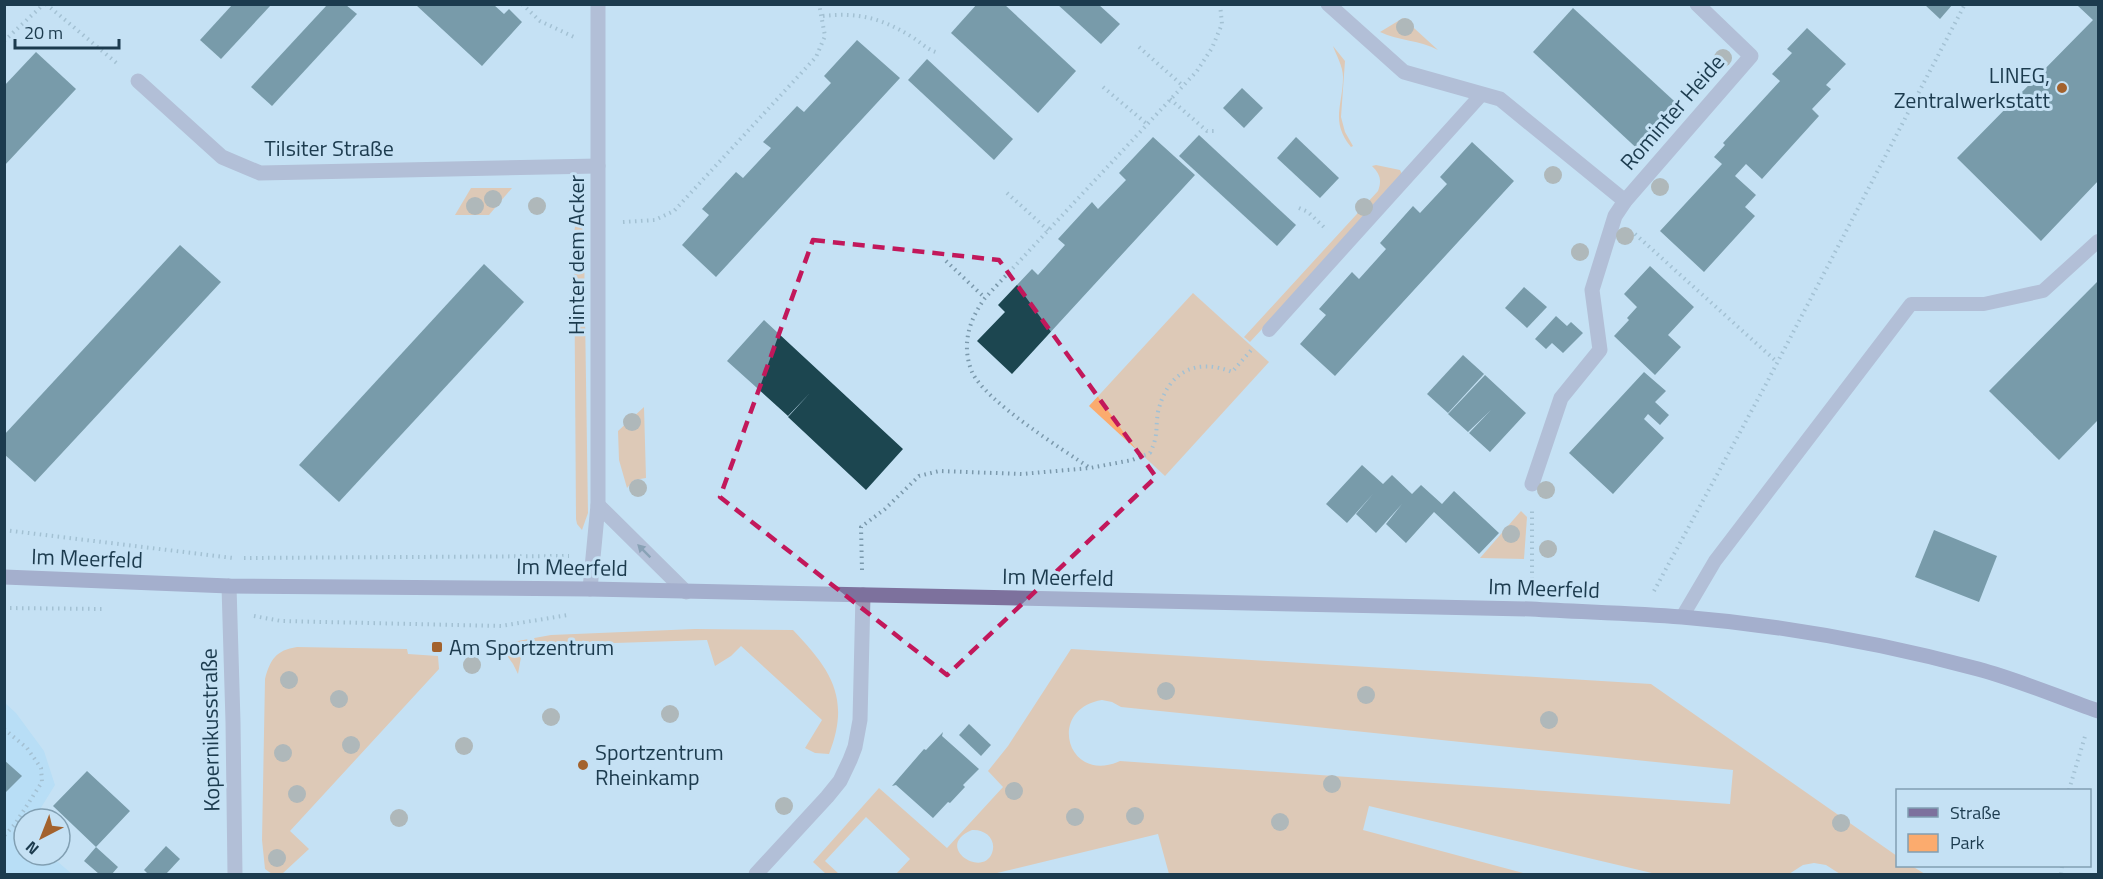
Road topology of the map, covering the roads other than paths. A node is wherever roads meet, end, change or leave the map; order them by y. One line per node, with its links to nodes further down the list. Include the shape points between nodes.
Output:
1 (598, 4): 6 (street, Hinter dem Acker)
2 (1328, 4): 5 (street, Rominter Heide, via 1404,72)
3 (1696, 4): 7 (street, Rominter Heide, via 1751,56)
4 (138, 81): 6 (street, Tilsiter Straße, via 222,157 260,173)
5 (1482, 94): 7 (street, Rominter Heide, via 1500,99); 9 (lane)
6 (598, 166): 11 (street, Hinter dem Acker)
7 (1625, 201): 10 (street, Rominter Heide, via 1616,216 1592,290 1600,350 1561,398)
8 (2098, 241): 17 (lane, via 2043,291 1984,304 1911,304 1715,561)
9 (1269, 330)
10 (1532, 484)
11 (598, 505): 14 (street, Hinter dem Acker); 15 (street, one-way to 11)
12 (4, 577): 13 (street, Im Meerfeld)
13 (229, 586): 14 (street, Im Meerfeld); 19 (street, Kopernikusstraße)
14 (590, 589): 15 (street, Im Meerfeld)
15 (686, 592): 16 (street, Im Meerfeld)
16 (863, 595): 17 (street, Im Meerfeld, via 1531,609); 20 (street, via 860,720 855,747 840,781)
17 (1682, 617): 18 (street, Im Meerfeld, via 1810,633 1916,654 2029,685)
18 (2096, 710)
19 (234, 874)
20 (756, 874)

